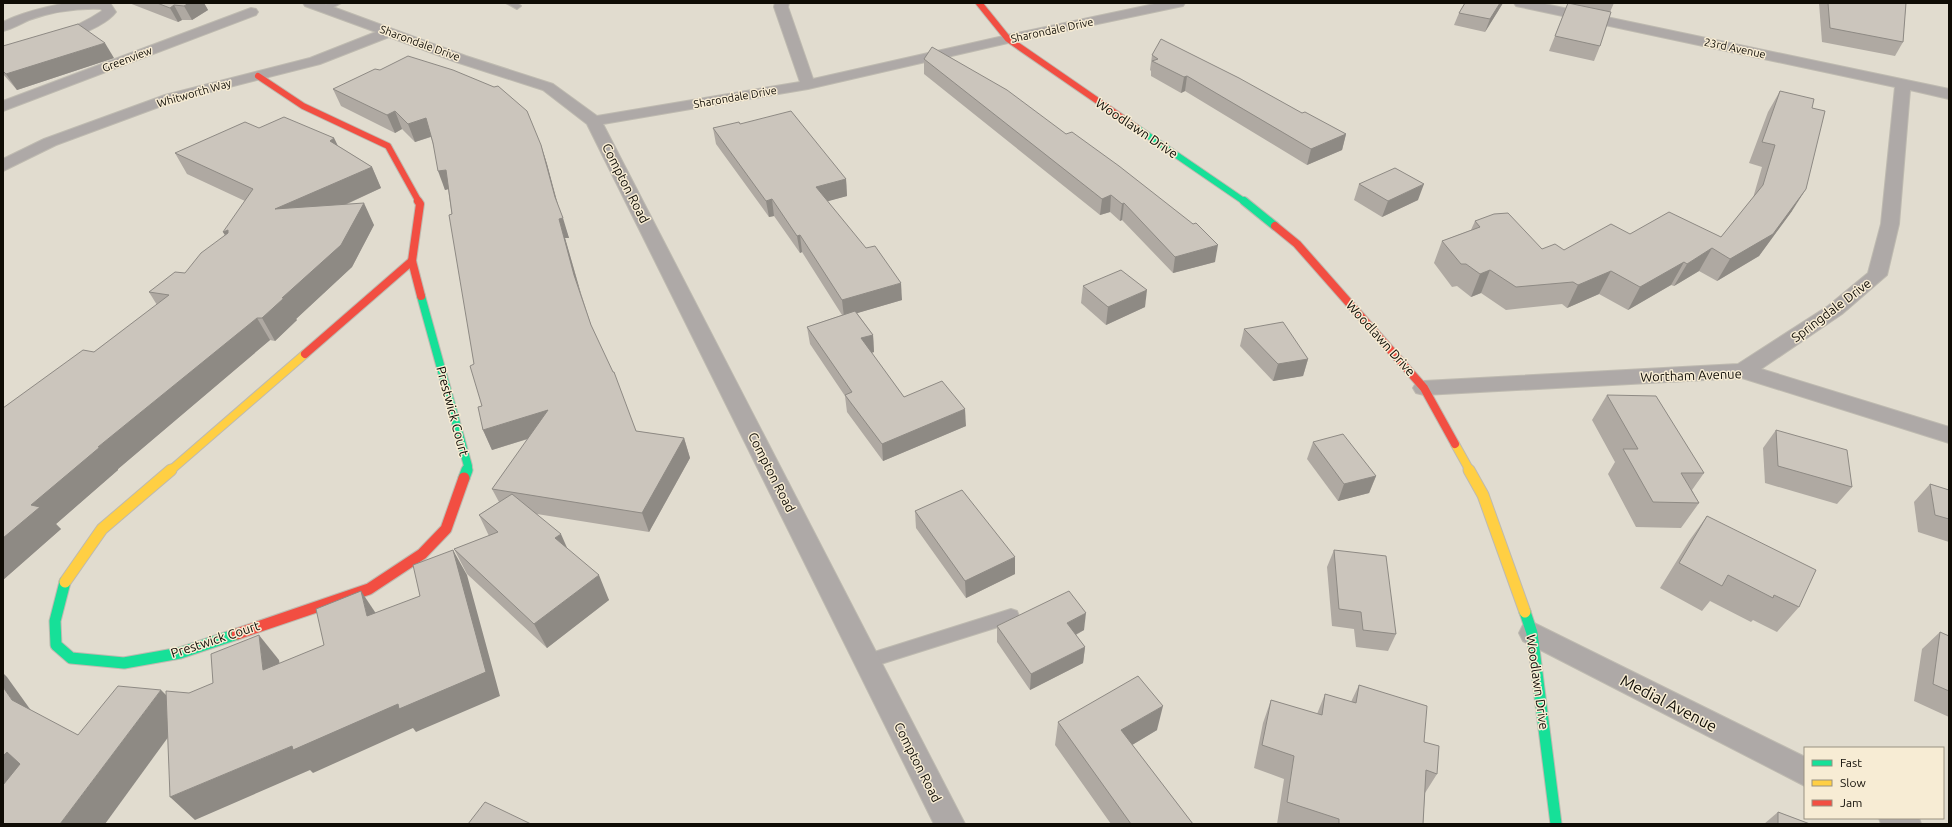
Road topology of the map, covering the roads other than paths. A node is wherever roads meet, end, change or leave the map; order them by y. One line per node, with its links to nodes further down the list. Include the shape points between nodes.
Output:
1 (310, 3): 6 (street, Sharondale Drive)
2 (782, 3): 14 (street, via 781,7)
3 (979, 3): 10 (street, Woodlawn Drive)
4 (1178, 3): 10 (street, Sharondale Drive)
5 (1521, 3): 13 (street, 23rd Avenue)
6 (331, 6): 9 (street, Sharondale Drive)
7 (251, 12): 16 (street, Greenview)
8 (3, 27): 11 (street, via 30,16 64,7 105,5 109,12 98,21 68,33)
9 (390, 32): 12 (street, Whitworth Way, via 315,61); 17 (street, Sharondale Drive, via 461,59 548,87)
10 (1008, 39): 14 (street, Sharondale Drive); 21 (street, Woodlawn Drive, via 1252,207 1291,239)
11 (3, 53)
12 (258, 76): 18 (street, Whitworth Way, via 170,98 50,142); 19 (street, Prestwick Court, via 303,106 388,146 420,204)
13 (1903, 84): 15 (street, 23rd Avenue); 20 (street, Springdale Drive, via 1890,224 1877,275 1835,310)
14 (808, 85): 17 (street, Sharondale Drive)
15 (1949, 94)
16 (3, 106)
17 (594, 121): 25 (street, Compton Road)
18 (3, 166)
19 (412, 261): 19 (street, Prestwick Court, via 102,529 65,580 55,621 56,645 71,658 124,663 180,653 369,589 422,554 446,529 468,466)
20 (1743, 372): 21 (street, Wortham Avenue); 22 (street, Wortham Avenue)
21 (1424, 388): 24 (street, Woodlawn Drive, via 1483,495)
22 (1949, 435)
23 (1011, 616): 25 (lane)
24 (1532, 633): 26 (street, Medial Avenue); 29 (street, Woodlawn Drive)
25 (868, 661): 28 (street, Compton Road)
26 (1804, 771)
27 (1896, 819): 30 (street)
28 (950, 824)
29 (1556, 824)
30 (1906, 824)

